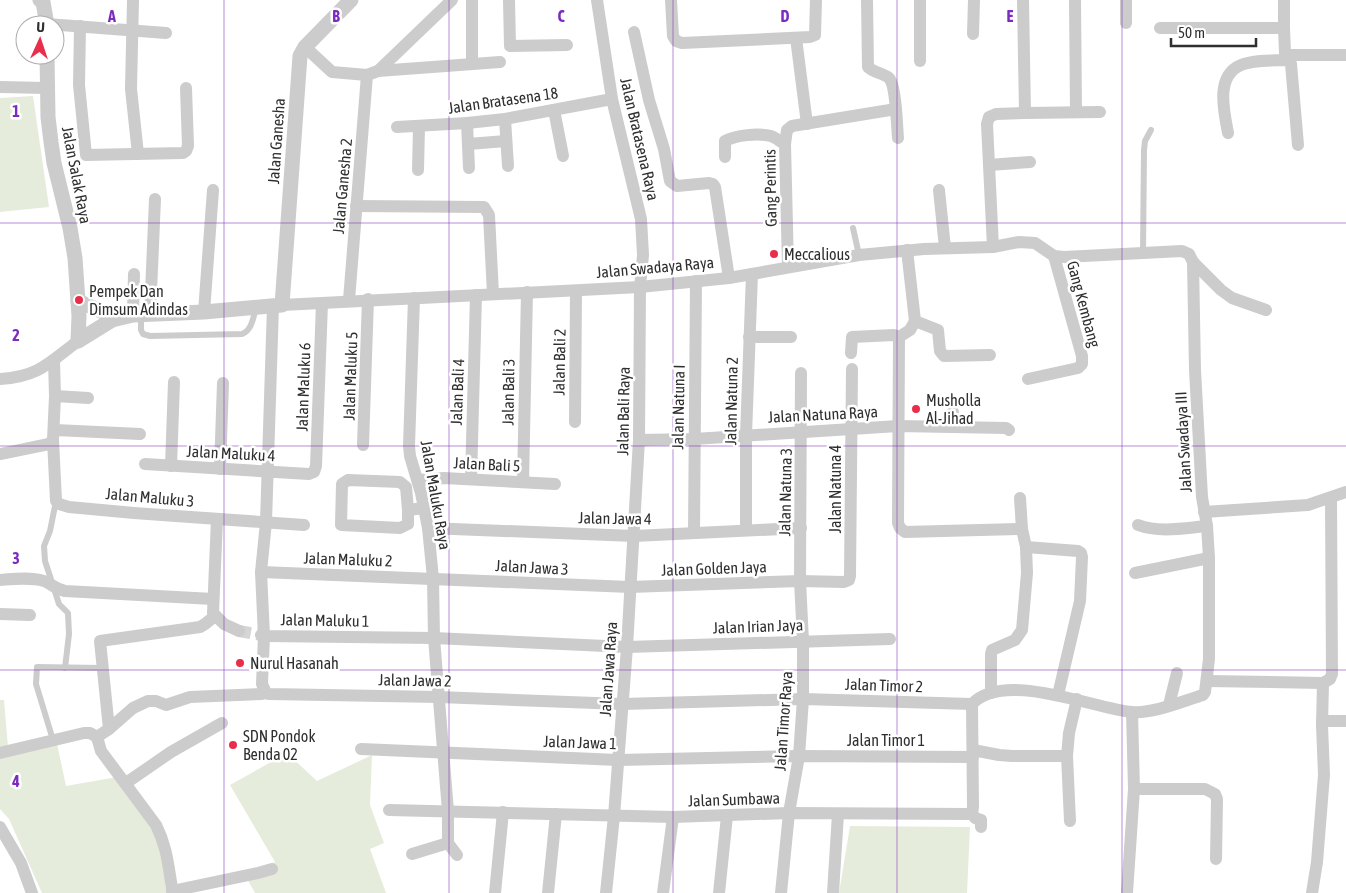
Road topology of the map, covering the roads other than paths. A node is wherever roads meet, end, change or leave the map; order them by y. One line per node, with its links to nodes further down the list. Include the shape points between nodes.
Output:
1 (133, 0): 23 (street)
2 (351, 0): 29 (street)
3 (452, 0): 36 (street)
4 (472, 0): 34 (street)
5 (509, 0): 28 (street, via 510,46)
6 (597, 0): 40 (street, Jalan Bratasena Raya)
7 (671, 0): 27 (street, via 673,36 682,43)
8 (816, 0): 27 (street, via 815,35)
9 (868, 0): 41 (street, via 868,67 891,81)
10 (920, 0): 32 (street)
11 (974, 0): 26 (street)
12 (1023, 0): 45 (street)
13 (1075, 0): 43 (street)
14 (1126, 0): 18 (street)
15 (1284, 0): 22 (street)
16 (42, 1): 17 (street)
17 (45, 15)
18 (1126, 23)
19 (65, 25): 20 (street)
20 (80, 26): 23 (street); 58 (street, via 78,85 85,152 90,156)
21 (1160, 28): 22 (street)
22 (1284, 28): 31 (street)
23 (132, 30): 25 (street); 58 (street, via 131,89)
24 (634, 32): 81 (street, via 670,181 677,186 708,183 715,186)
25 (166, 33)
26 (973, 34)
27 (796, 38): 48 (street)
28 (567, 45)
29 (305, 47): 36 (street, via 332,72); 93 (street, Jalan Ganesha, via 300,56)
30 (1346, 55): 31 (street)
31 (1287, 57): 52 (street, via 1247,63 1233,70 1225,83 1223,99); 57 (street, via 1291,64)
32 (920, 61)
33 (500, 62): 34 (street)
34 (472, 63): 36 (street)
35 (47, 65): 38 (street, Jalan Salak Raya)
36 (373, 73): 69 (street, Jalan Ganesha 2)
37 (0, 87): 38 (street)
38 (47, 88): 89 (street, Jalan Salak Raya, via 54,163 70,228)
39 (186, 88): 58 (street, via 186,151)
40 (612, 99): 42 (street, Jalan Bratasena 18); 83 (street, Jalan Bratasena Raya, via 641,219 643,254)
41 (896, 109): 48 (street, Gang Perintis); 53 (street)
42 (554, 110): 46 (street, Jalan Bratasena 18); 59 (street)
43 (1076, 112): 44 (street); 45 (street)
44 (1100, 112)
45 (1025, 113): 62 (street, via 989,117)
46 (505, 119): 47 (street, Jalan Bratasena 18); 54 (street)
47 (467, 123): 49 (street, Jalan Bratasena 18); 55 (street)
48 (807, 124): 56 (street, Gang Perintis, via 787,130)
49 (419, 126): 50 (street, Jalan Bratasena 18); 65 (street)
50 (398, 127)
51 (1151, 130): 74 (lane, via 1144,150)
52 (1228, 133)
53 (898, 138)
54 (506, 142): 55 (street); 63 (street)
55 (468, 144): 64 (street)
56 (785, 144): 60 (street, via 764,135 736,138 725,142); 78 (street, Gang Perintis)
57 (1298, 144)
58 (138, 154)
59 (563, 156)
60 (725, 157)
61 (1030, 162): 62 (street)
62 (989, 165): 71 (street)
63 (508, 166)
64 (469, 168)
65 (418, 170)
66 (213, 190): 96 (street)
67 (939, 190): 72 (street)
68 (154, 199): 97 (street)
69 (356, 206): 84 (street, via 484,207 489,215); 88 (street, Jalan Ganesha 2)
70 (853, 228): 75 (lane)
71 (993, 247): 72 (street, Jalan Swadaya Raya); 76 (street, Jalan Swadaya Raya, via 1018,242 1035,243)
72 (945, 248): 73 (street, Jalan Swadaya Raya)
73 (907, 250): 75 (street, Jalan Swadaya Raya); 99 (street)
74 (1143, 253): 76 (street); 77 (street, via 1182,252 1189,254)
75 (859, 255): 78 (street, Jalan Swadaya Raya)
76 (1054, 256): 110 (street, Gang Kembang, via 1082,364 1078,368)
77 (1192, 260): 95 (street, via 1232,298); 144 (street, Jalan Swadaya III)
78 (788, 267): 80 (street, Jalan Swadaya Raya)
79 (134, 274): 97 (street)
80 (752, 274): 81 (street, Jalan Swadaya Raya); 100 (street, Jalan Natuna 2)
81 (729, 278): 82 (street, Jalan Swadaya Raya)
82 (696, 281): 83 (street, Jalan Swadaya Raya); 125 (street, Jalan Natuna I)
83 (640, 287): 86 (street, Jalan Swadaya Raya); 126 (street, Jalan Bali Raya)
84 (493, 294): 85 (street, Jalan Swadaya Raya); 90 (street, Jalan Swadaya Raya)
85 (526, 297): 86 (street, Jalan Swadaya Raya); 136 (street, Jalan Bali 3)
86 (576, 297): 116 (street, Jalan Bali 2)
87 (414, 298): 90 (street, Jalan Swadaya Raya); 92 (street, Jalan Swadaya Raya); 135 (street, Jalan Maluku Raya, via 409,446)
88 (349, 300): 91 (street, Jalan Swadaya Raya); 92 (street, Jalan Swadaya Raya)
89 (78, 301): 98 (street, via 103,312); 103 (street, Jalan Salak Raya)
90 (476, 301): 134 (street, Jalan Bali 4)
91 (322, 303): 93 (street, Jalan Swadaya Raya); 133 (street, Jalan Maluku 6)
92 (369, 304): 127 (street, Jalan Maluku 5)
93 (278, 305): 94 (street, Jalan Swadaya Raya); 132 (street, Jalan Maluku 1)
94 (256, 307): 96 (street, Jalan Swadaya Raya); 97 (lane, via 250,328 242,334 150,336 141,330)
95 (1266, 310)
96 (204, 312): 97 (street, Jalan Swadaya Raya)
97 (141, 315): 98 (street, Jalan Swadaya Raya)
98 (112, 320): 103 (street, Jalan Swadaya Raya)
99 (914, 321): 102 (street, via 910,330); 105 (street, via 938,330 940,352 944,356)
100 (749, 337): 101 (street); 124 (street, Jalan Natuna 2)
101 (791, 337)
102 (899, 337): 104 (street, via 853,336); 117 (street)
103 (78, 341): 106 (street)
104 (851, 353)
105 (990, 355)
106 (54, 361): 109 (street, via 35,373); 113 (street)
107 (852, 369): 119 (street, Jalan Natuna 4)
108 (801, 373): 121 (street, Jalan Natuna 3)
109 (0, 379)
110 (1028, 379)
111 (174, 382): 130 (street)
112 (223, 383): 131 (street)
113 (55, 396): 114 (street); 123 (street)
114 (88, 398)
115 (953, 412): 118 (street)
116 (575, 422)
117 (898, 426): 118 (street, Jalan Natuna Raya); 119 (street, Jalan Natuna Raya); 152 (street, via 900,528 905,532)
118 (952, 427): 120 (street, Jalan Natuna Raya)
119 (852, 429): 121 (street, Jalan Natuna Raya); 162 (street, Jalan Natuna 4)
120 (1009, 430)
121 (802, 431): 124 (street, Jalan Natuna Raya); 151 (street, Jalan Natuna 3)
122 (140, 434): 123 (street)
123 (54, 435): 128 (street, via 49,444); 141 (street)
124 (746, 435): 125 (street, Jalan Natuna Raya); 153 (street, Jalan Natuna 2)
125 (694, 439): 126 (street, Jalan Natuna Raya); 154 (street, Jalan Natuna I)
126 (639, 440): 155 (street, Jalan Bali Raya)
127 (363, 445)
128 (0, 454)
129 (145, 464): 130 (street, Jalan Maluku 4)
130 (171, 466): 131 (street, Jalan Maluku 4)
131 (220, 469): 132 (street, Jalan Maluku 4)
132 (266, 472): 133 (street, Jalan Maluku 4); 146 (street, Jalan Maluku 1)
133 (314, 472)
134 (471, 479): 135 (street, Jalan Bali 5); 136 (street, Jalan Bali 5)
135 (418, 480): 142 (street, Jalan Maluku Raya)
136 (523, 482): 137 (street, Jalan Bali 5)
137 (555, 484)
138 (1346, 492): 140 (street, Jalan Swadaya III)
139 (1020, 498): 152 (street)
140 (1331, 498): 144 (street, Jalan Swadaya III, via 1308,505); 180 (street, via 1332,674)
141 (56, 501): 145 (street, Jalan Maluku 3, via 69,507); 164 (lane, via 44,546)
142 (424, 508): 143 (street); 150 (street, Jalan Maluku Raya)
143 (408, 510): 143 (street, via 406,487 400,482 348,480 342,484 341,525 400,528 408,524)
144 (1204, 512): 149 (street)
145 (217, 519): 146 (street, Jalan Maluku 3); 166 (street)
146 (266, 522): 147 (street, Jalan Maluku 3); 158 (street, Jalan Maluku 1)
147 (304, 525)
148 (1138, 525): 149 (street, via 1182,529)
149 (1207, 526): 157 (street)
150 (428, 528): 155 (street, Jalan Jawa 4); 160 (street, Jalan Maluku Raya)
151 (801, 528): 153 (street, Jalan Jawa 4); 163 (street, Jalan Natuna 3)
152 (1022, 528): 156 (street)
153 (746, 530): 154 (street, Jalan Jawa 4)
154 (694, 533): 155 (street, Jalan Jawa 4)
155 (634, 536): 165 (street, Jalan Jawa Raya)
156 (1026, 547): 182 (street, via 1022,630 1015,640 992,650); 183 (street, via 1078,551 1082,557 1080,601)
157 (1209, 558): 159 (street); 179 (street)
158 (262, 572): 160 (street, Jalan Maluku 2); 171 (street, Jalan Maluku 1)
159 (1135, 573)
160 (433, 578): 165 (street, Jalan Jawa 3); 172 (street, Jalan Maluku Raya)
161 (0, 580): 164 (street, via 35,580)
162 (849, 580): 163 (street, Jalan Golden Jaya)
163 (800, 581): 165 (street, Jalan Golden Jaya); 174 (street, Jalan Timor Raya)
164 (53, 586): 166 (street, via 74,592); 176 (lane, via 59,604 68,613)
165 (630, 588): 175 (street, Jalan Jawa Raya)
166 (212, 599): 169 (street)
167 (0, 614): 168 (street)
168 (30, 615)
169 (215, 616): 170 (street); 177 (street, via 200,626 100,641)
170 (239, 631)
171 (262, 635): 172 (street, Jalan Maluku 1); 181 (street, via 262,684)
172 (434, 638): 175 (street, Jalan Maluku 1); 184 (street)
173 (890, 638): 174 (street, Jalan Irian Jaya)
174 (804, 641): 175 (street, Jalan Irian Jaya); 185 (street, Jalan Timor Raya)
175 (627, 647): 188 (street, Jalan Jawa Raya)
176 (65, 668): 177 (lane); 196 (lane, via 37,667 36,684)
177 (102, 668): 194 (street)
178 (1178, 673): 189 (street)
179 (1207, 681): 180 (street); 189 (street, via 1202,694)
180 (1323, 683): 191 (street)
181 (266, 692): 184 (street, Jalan Jawa 2); 194 (street, Jalan Jawa 2, via 190,697 166,705 148,701 133,708)
182 (991, 693): 183 (street, via 1018,690); 187 (street)
183 (1058, 695): 186 (street)
184 (439, 697): 188 (street, Jalan Jawa 2); 198 (street)
185 (804, 699): 187 (street, Jalan Timor 2); 188 (street, Jalan Jawa 2); 201 (street, Jalan Timor Raya)
186 (1077, 699): 190 (street); 202 (street)
187 (968, 703): 200 (street)
188 (626, 704): 203 (street, Jalan Jawa Raya)
189 (1169, 705): 190 (street)
190 (1132, 712): 205 (street)
191 (1322, 721): 192 (street); 234 (street, via 1324,775)
192 (1346, 721)
193 (222, 723): 204 (street)
194 (109, 729): 195 (street, Jalan Jawa 2)
195 (97, 737): 196 (street, via 84,733); 204 (street, via 101,751)
196 (53, 740): 199 (street)
197 (360, 749): 198 (street, Jalan Jawa 1)
198 (443, 752): 203 (street, Jalan Jawa 1); 207 (street)
199 (0, 753)
200 (973, 753): 201 (street, Jalan Timor 1); 202 (street, Jalan Timor 1); 210 (street)
201 (799, 756): 203 (street, Jalan Jawa 1); 209 (street, Jalan Timor Raya)
202 (1067, 756): 216 (street)
203 (618, 760): 213 (street, Jalan Jawa Raya)
204 (126, 783): 224 (street, via 162,837)
205 (1134, 789): 222 (street, via 1205,789 1215,794); 233 (street)
206 (389, 810): 207 (street, Jalan Sumbawa)
207 (448, 811): 208 (street, Jalan Sumbawa); 219 (street)
208 (503, 812): 211 (street, Jalan Sumbawa); 226 (street)
209 (789, 813): 212 (street, Jalan Sumbawa); 214 (street, Jalan Sumbawa); 231 (street, Jalan Timor Raya)
210 (972, 813): 212 (street, Jalan Sumbawa); 217 (street, via 982,820)
211 (556, 814): 213 (street, Jalan Sumbawa); 227 (street)
212 (838, 814): 232 (street)
213 (614, 816): 215 (street, Jalan Sumbawa); 228 (street, Jalan Jawa Raya)
214 (727, 816): 215 (street, Jalan Sumbawa); 230 (street)
215 (674, 817): 229 (street)
216 (1070, 821)
217 (981, 827)
218 (0, 828): 225 (street, via 21,863)
219 (448, 843): 220 (street); 221 (street)
220 (412, 854)
221 (457, 855)
222 (1216, 858)
223 (272, 869): 224 (street)
224 (173, 892)
225 (32, 893)
226 (495, 893)
227 (548, 893)
228 (606, 893)
229 (663, 893)
230 (718, 893)
231 (781, 893)
232 (833, 893)
233 (1127, 893)
234 (1312, 893)

